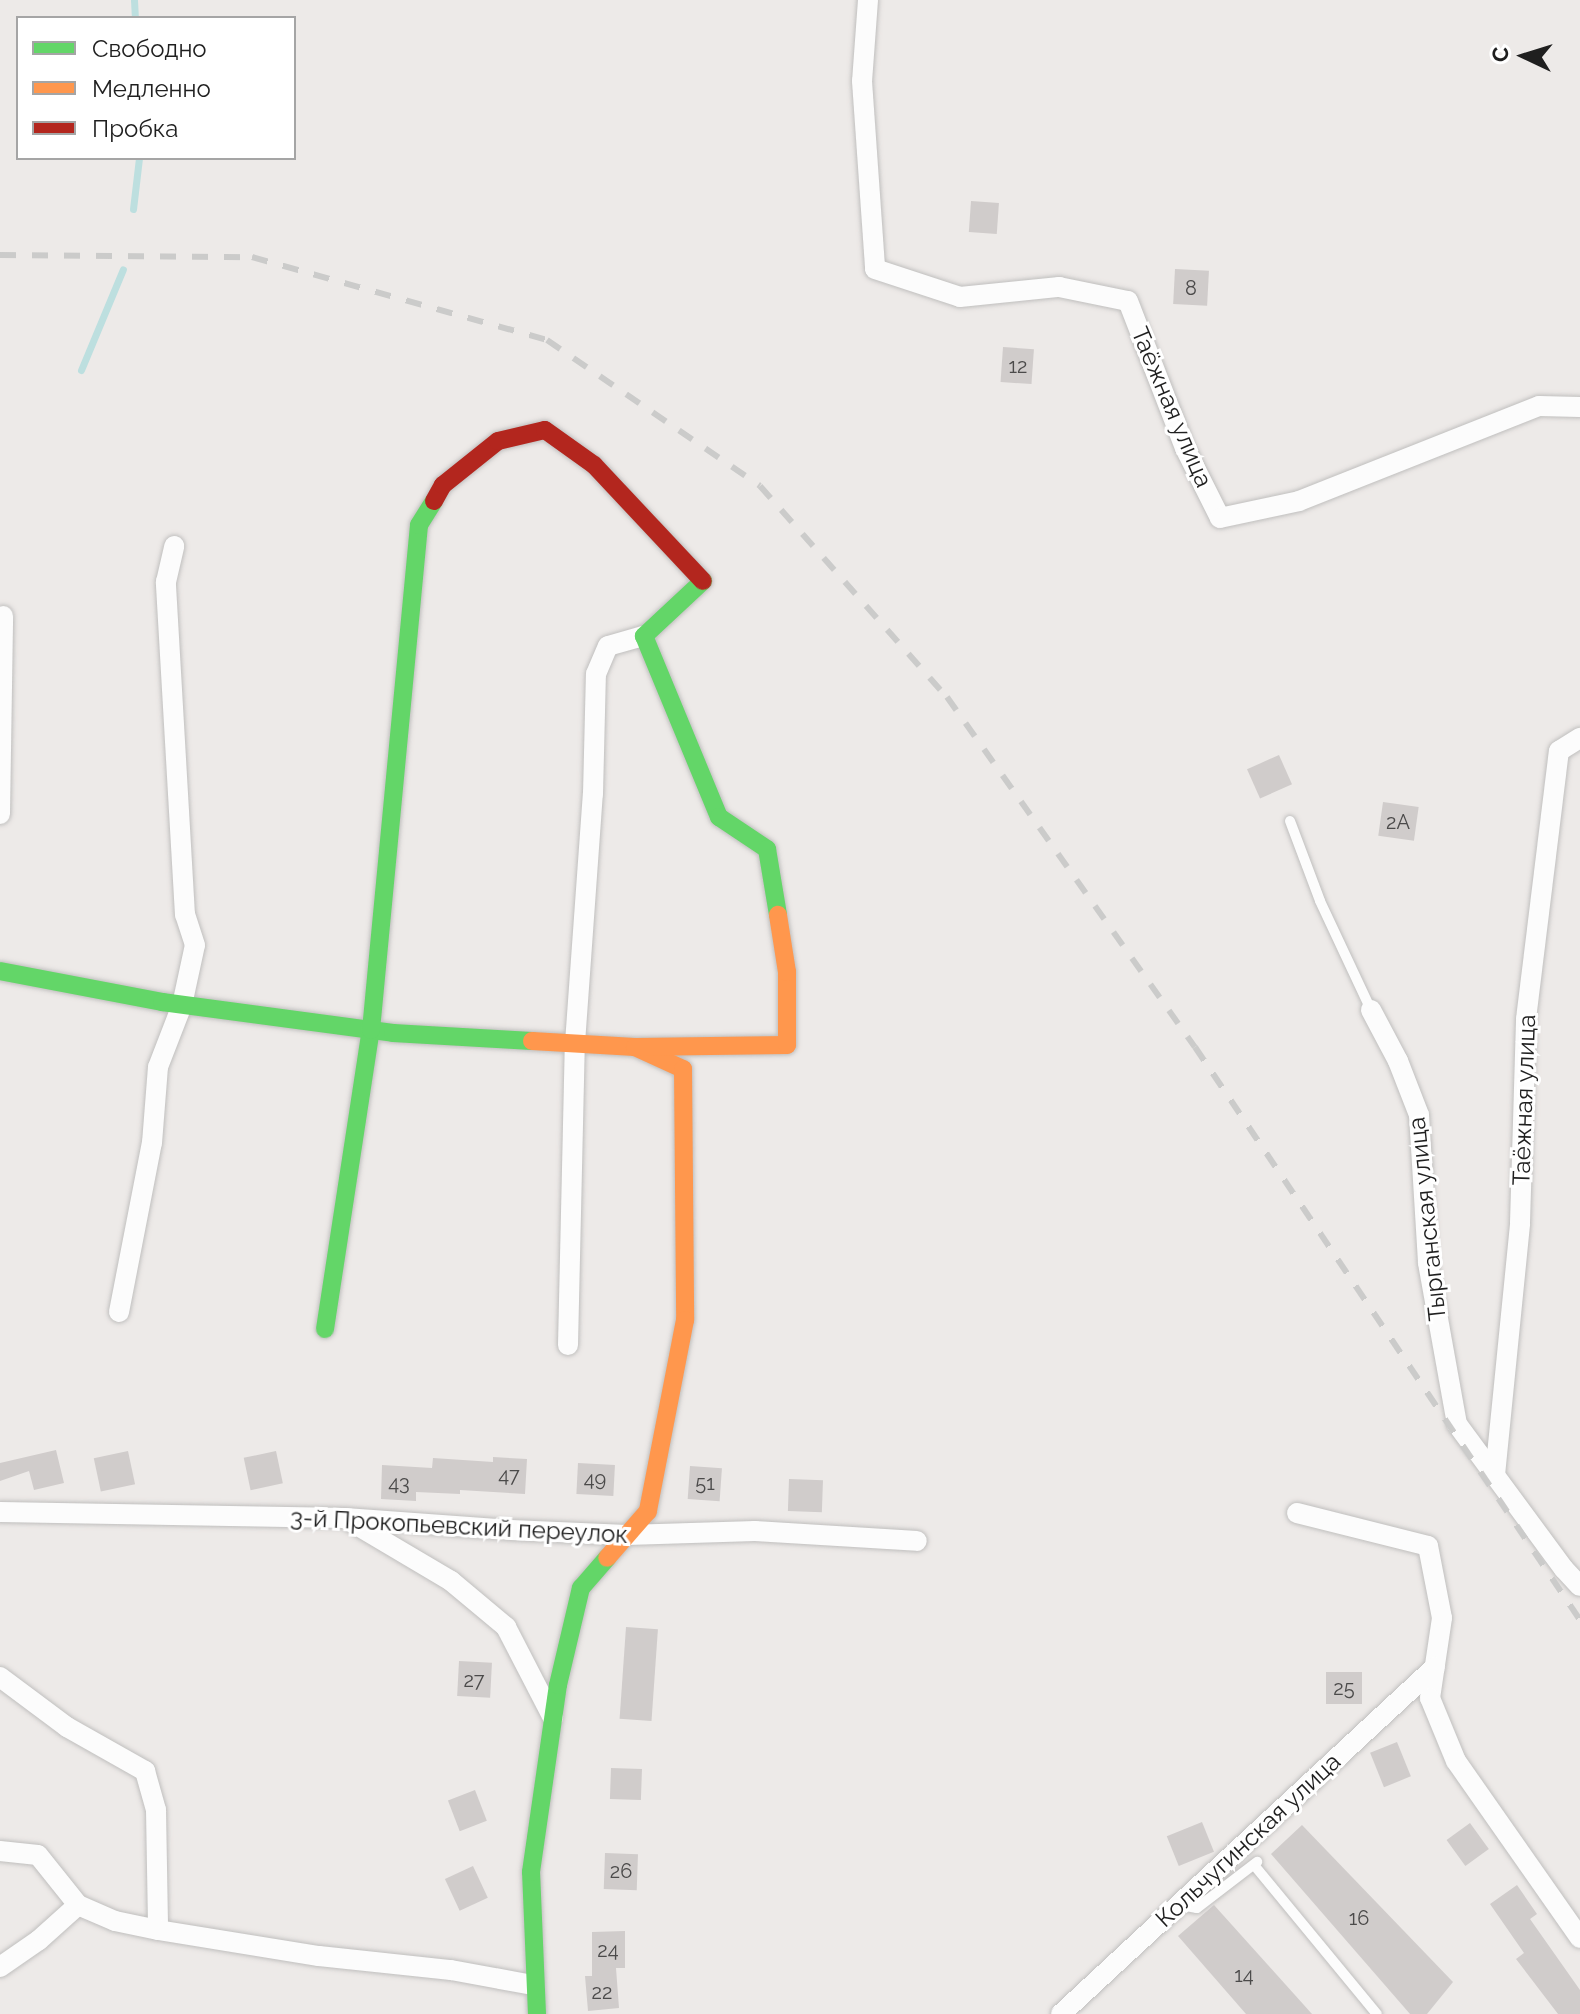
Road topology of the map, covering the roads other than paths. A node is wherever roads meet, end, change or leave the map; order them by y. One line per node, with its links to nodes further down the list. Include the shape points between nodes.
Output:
1 (868, 0): 2 (street, Таёжная улица, via 862,81 875,269 960,297 1059,287 1128,301 1185,448 1220,518 1299,501 1539,406)
2 (1580, 407)
3 (174, 546): 10 (street, via 166,582 185,915 195,945)
4 (3, 616): 7 (street)
5 (644, 636): 12 (street, via 705,579 594,465 545,430 498,441 443,485 419,525); 13 (street, via 608,646 596,674); 14 (street, via 719,817 767,849 787,972 787,1045)
6 (1580, 738): 18 (street, Таёжная улица, via 1559,751 1526,1019 1520,1223)
7 (0, 814)
8 (1290, 821): 11 (lane)
9 (0, 971): 10 (street)
10 (182, 1005): 12 (street); 15 (street, via 158,1067 152,1143)
11 (1371, 1010): 18 (street, Тырганская улица, via 1419,1115 1428,1263 1457,1424)
12 (371, 1030): 13 (street); 16 (street)
13 (575, 1043): 14 (street); 17 (street)
14 (635, 1047): 22 (street, via 683,1069 685,1320 648,1511)
15 (119, 1312)
16 (325, 1329)
17 (568, 1345)
18 (1495, 1475): 24 (street, Тырганская улица)
19 (0, 1512): 21 (street, 3-й Прокопьевский переулок)
20 (1297, 1513): 25 (street, via 1428,1546 1442,1618)
21 (345, 1518): 22 (street, 3-й Прокопьевский переулок); 27 (street, via 451,1581 506,1627)
22 (627, 1535): 23 (street, 3-й Прокопьевский переулок, via 755,1531); 27 (street, via 581,1588)
23 (917, 1541)
24 (1580, 1586)
25 (1435, 1667): 30 (street, Кольчугинская улица); 32 (street, via 1430,1698 1456,1761)
26 (0, 1677): 31 (street, via 67,1727 145,1771 156,1810)
27 (553, 1718): 34 (street, via 531,1872)
28 (0, 1851): 29 (street, via 38,1855)
29 (78, 1905): 31 (street, via 115,1921); 33 (street)
30 (1179, 1905): 36 (street, Кольчугинская улица); 37 (lane, via 1197,1908 1256,1863)
31 (158, 1930): 34 (street)
32 (1580, 1938)
33 (0, 1967)
34 (533, 1985): 35 (street)
35 (537, 2014)
36 (1061, 2014)
37 (1377, 2014)

